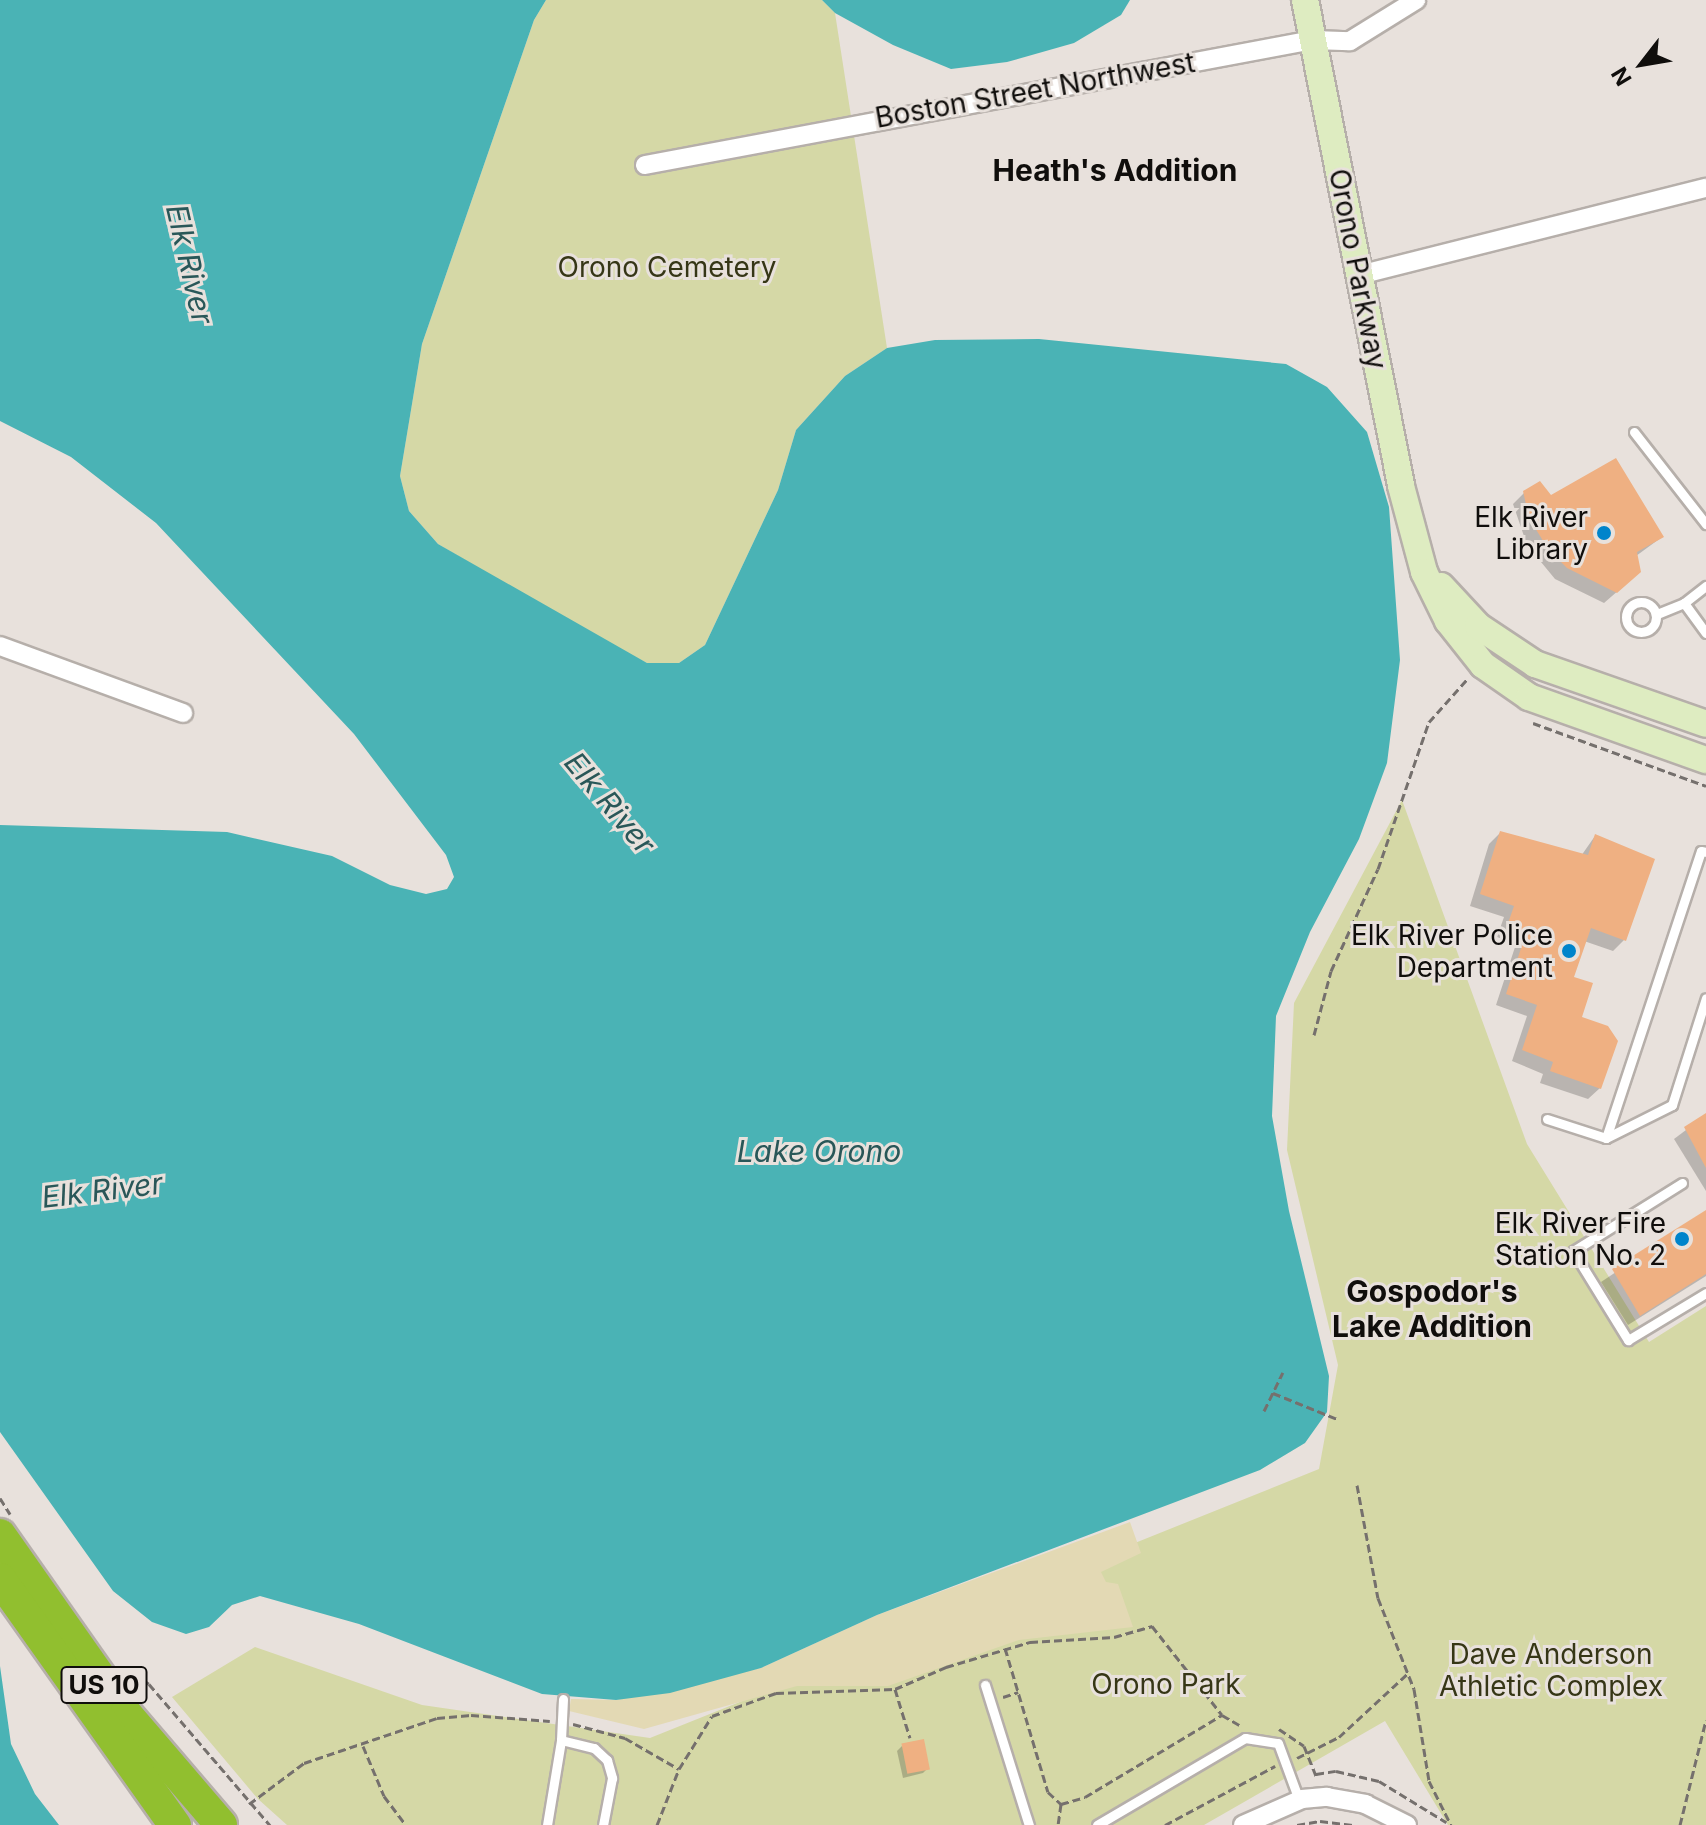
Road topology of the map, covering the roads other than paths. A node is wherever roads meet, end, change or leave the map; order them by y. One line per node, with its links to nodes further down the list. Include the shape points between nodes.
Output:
1 (1305, 0): 3 (street, Orono Parkway)
2 (1416, 0): 3 (street, Boston Street Northwest, via 1350,41)
3 (1313, 40): 4 (street, Boston Street Northwest); 6 (street, Orono Parkway)
4 (645, 165)
5 (1706, 188): 6 (street)
6 (1359, 275): 9 (street, Orono Parkway)
7 (1634, 432): 8 (lane)
8 (1706, 524)
9 (1414, 538): 16 (street, via 1456,605 1504,646 1570,679); 17 (street, via 1448,621 1483,665 1505,682 1556,708)
10 (1706, 586): 11 (lane)
11 (1684, 603): 12 (lane); 13 (lane)
12 (1657, 614)
13 (1706, 633)
14 (0, 646): 15 (street)
15 (183, 713)
16 (1706, 724)
17 (1706, 760)
18 (1706, 852): 21 (lane, via 1701,851)
19 (1706, 998): 21 (lane, via 1672,1105)
20 (1547, 1119): 21 (lane)
21 (1606, 1138)
22 (1682, 1183): 23 (lane, via 1573,1251 1628,1340)
23 (1706, 1293)
24 (8, 1528): 31 (highway, US 10, via 126,1714)
25 (0, 1579): 30 (highway, US 10)
26 (985, 1685): 34 (lane)
27 (563, 1699): 28 (lane)
28 (561, 1740): 32 (lane); 33 (lane, via 594,1748 607,1760 612,1778)
29 (1299, 1800): 35 (lane, via 1278,1743 1245,1738); 36 (street); 37 (street, via 1349,1799)
30 (175, 1825)
31 (221, 1825)
32 (547, 1825)
33 (603, 1825)
34 (1029, 1825)
35 (1097, 1825)
36 (1243, 1825)
37 (1407, 1825)

